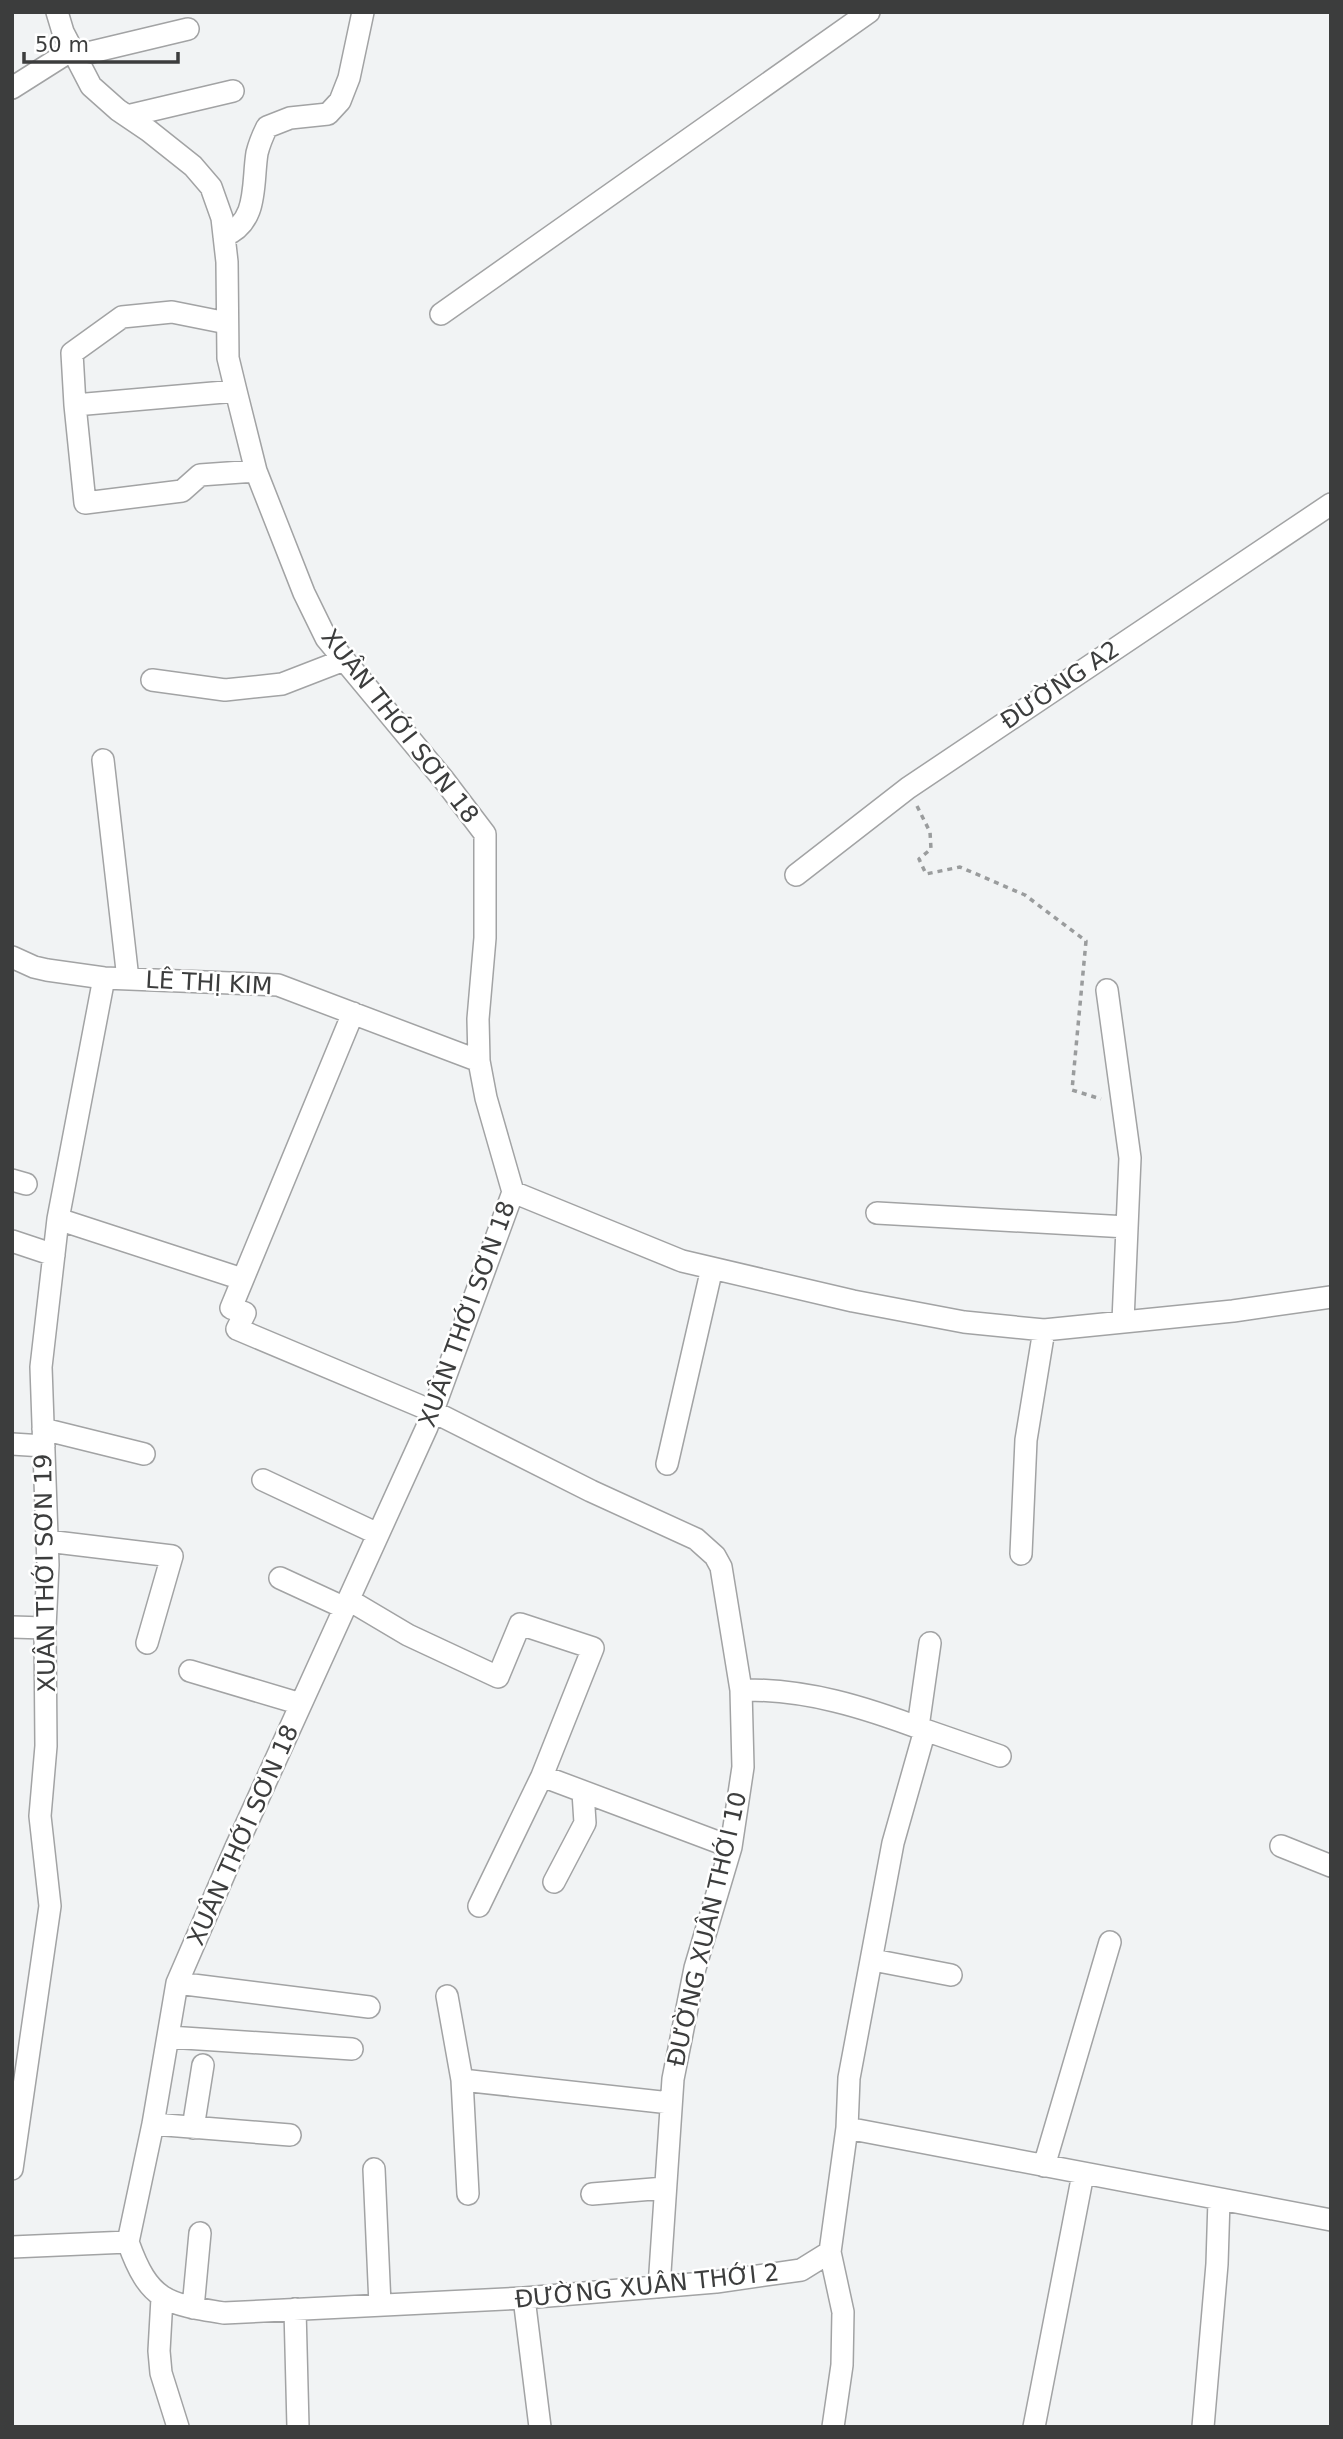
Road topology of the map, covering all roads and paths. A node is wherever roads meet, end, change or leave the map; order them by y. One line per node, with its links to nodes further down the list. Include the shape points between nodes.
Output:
1 (57, 12): 5 (street, XUÂN THỚI SƠN 18)
2 (363, 12): 9 (street, via 340,101 328,114 290,118 267,127 257,153 253,195 245,219 237,230)
3 (869, 12): 10 (street)
4 (188, 29): 5 (street)
5 (74, 53): 6 (street); 8 (street, XUÂN THỚI SƠN 18, via 91,86)
6 (12, 88)
7 (233, 91): 8 (street)
8 (127, 116): 9 (street, XUÂN THỚI SƠN 18, via 193,166 211,187)
9 (224, 236): 11 (street, XUÂN THỚI SƠN 18)
10 (441, 314)
11 (227, 323): 12 (street, XUÂN THỚI SƠN 18, via 228,358); 13 (street, via 172,312 122,317 72,353)
12 (236, 391): 13 (street); 14 (street, XUÂN THỚI SƠN 18)
13 (75, 405): 14 (street, via 85,503 181,491 200,475)
14 (256, 471): 16 (street, XUÂN THỚI SƠN 18, via 304,593 326,638)
15 (1331, 504): 19 (street, ĐƯỜNG A2)
16 (344, 660): 17 (street, via 282,684 225,691); 26 (street, XUÂN THỚI SƠN 18, via 485,834)
17 (152, 680)
18 (103, 760): 23 (street)
19 (908, 788): 20 (street, ĐƯỜNG A2); 27 (path, via 930,832 931,849 919,859 926,874 960,867 1025,895 1086,941 1072,1090)
20 (796, 876)
21 (12, 957): 22 (street, LÊ THỊ KIM, via 47,970)
22 (104, 978): 23 (street, LÊ THỊ KIM); 30 (street, XUÂN THỚI SƠN 19)
23 (128, 979): 25 (street, LÊ THỊ KIM, via 278,985)
24 (1107, 990): 27 (street)
25 (352, 1013): 26 (street, LÊ THỊ KIM); 35 (street)
26 (480, 1062): 28 (street, XUÂN THỚI SƠN 18)
27 (1123, 1106): 31 (street, via 1130,1158)
28 (513, 1192): 34 (street, via 682,1261); 39 (street, XUÂN THỚI SƠN 18)
29 (877, 1213): 31 (street)
30 (58, 1219): 33 (street, XUÂN THỚI SƠN 19); 35 (street)
31 (1127, 1227): 37 (street)
32 (12, 1241): 33 (street)
33 (54, 1255): 40 (street, XUÂN THỚI SƠN 19, via 41,1367)
34 (712, 1268): 38 (street, via 952,1320); 43 (street)
35 (242, 1279): 39 (street, ĐƯỜNG XUÂN THỚI 10, via 231,1308 244,1313 237,1329)
36 (1331, 1297): 37 (street)
37 (1123, 1321): 38 (street)
38 (1044, 1330): 47 (street, via 1026,1440)
39 (432, 1410): 45 (street, XUÂN THỚI SƠN 18); 55 (street, ĐƯỜNG XUÂN THỚI 10, via 696,1539 716,1556 724,1579)
40 (44, 1437): 41 (street); 42 (street); 46 (street, XUÂN THỚI SƠN 19)
41 (12, 1444)
42 (144, 1454)
43 (667, 1464)
44 (263, 1480): 45 (street)
45 (378, 1534): 49 (street, XUÂN THỚI SƠN 18)
46 (47, 1541): 51 (street, XUÂN THỚI SƠN 19); 52 (street, via 172,1556)
47 (1021, 1554)
48 (280, 1578): 49 (street)
49 (347, 1604): 56 (street, XUÂN THỚI SƠN 18); 59 (street, via 498,1677 520,1624 593,1648)
50 (12, 1627): 51 (street)
51 (45, 1628): 82 (street, XUÂN THỚI SƠN 19, via 46,1746 40,1816 50,1906)
52 (147, 1643)
53 (930, 1643): 57 (street)
54 (190, 1671): 56 (street)
55 (741, 1690): 57 (street, via 802,1692); 62 (street, ĐƯỜNG XUÂN THỚI 10, via 743,1768)
56 (301, 1704): 69 (street, XUÂN THỚI SƠN 18)
57 (921, 1729): 58 (street); 67 (street, via 893,1843)
58 (1000, 1756)
59 (542, 1776): 60 (street); 65 (street)
60 (583, 1792): 62 (street); 64 (street, via 585,1823)
61 (1281, 1846): 63 (street)
62 (731, 1847): 76 (street, ĐƯỜNG XUÂN THỚI 10, via 695,1968)
63 (1331, 1866)
64 (554, 1882)
65 (480, 1906)
66 (1110, 1942): 81 (street)
67 (873, 1960): 68 (street); 79 (street, via 849,2078)
68 (951, 1975)
69 (177, 1983): 71 (street); 72 (street, XUÂN THỚI SƠN 18)
70 (447, 1996): 75 (street)
71 (369, 2007)
72 (169, 2037): 73 (street); 77 (street, XUÂN THỚI SƠN 18)
73 (352, 2049)
74 (202, 2065): 78 (street)
75 (462, 2080): 76 (street); 86 (street)
76 (670, 2103): 85 (street, ĐƯỜNG XUÂN THỚI 10)
77 (153, 2124): 78 (street); 91 (street, XUÂN THỚI SƠN 18)
78 (193, 2127): 80 (street)
79 (847, 2128): 81 (street); 93 (street)
80 (290, 2135)
81 (1044, 2166): 84 (street)
82 (12, 2169)
83 (374, 2169): 97 (street)
84 (1083, 2174): 88 (street); 104 (street)
85 (665, 2188): 87 (street); 94 (street, ĐƯỜNG XUÂN THỚI 10)
86 (468, 2194)
87 (592, 2194)
88 (1219, 2200): 89 (street); 105 (street)
89 (1331, 2220)
90 (200, 2233): 98 (street)
91 (128, 2242): 92 (street); 95 (street, via 135,2263)
92 (12, 2247)
93 (830, 2252): 94 (street, ĐƯỜNG XUÂN THỚI 2, via 801,2270); 103 (street, via 843,2312 842,2365)
94 (659, 2287): 96 (street, ĐƯỜNG XUÂN THỚI 2)
95 (162, 2298): 98 (street, ĐƯỜNG XUÂN THỚI 2); 100 (street, via 160,2373)
96 (524, 2298): 97 (street, ĐƯỜNG XUÂN THỚI 2); 102 (street)
97 (380, 2305): 99 (street, ĐƯỜNG XUÂN THỚI 2)
98 (193, 2308): 99 (street, ĐƯỜNG XUÂN THỚI 2, via 223,2313)
99 (295, 2309): 101 (street)
100 (178, 2427)
101 (298, 2427)
102 (540, 2427)
103 (833, 2427)
104 (1034, 2427)
105 (1203, 2427)

